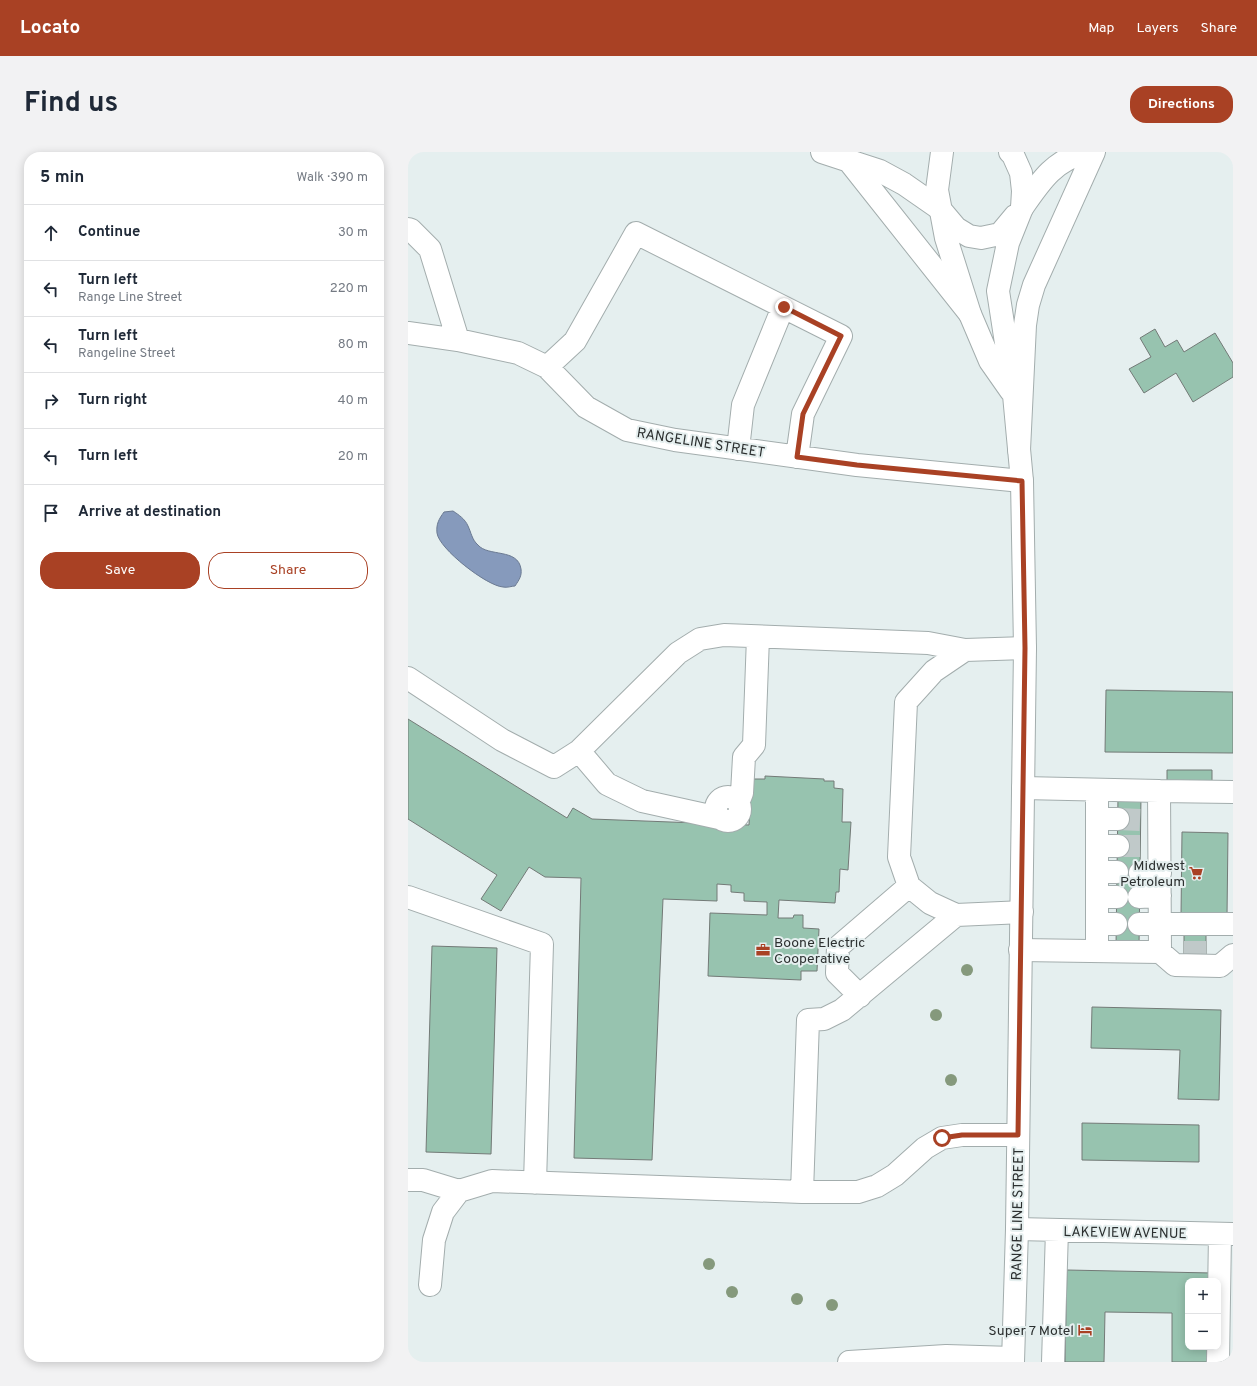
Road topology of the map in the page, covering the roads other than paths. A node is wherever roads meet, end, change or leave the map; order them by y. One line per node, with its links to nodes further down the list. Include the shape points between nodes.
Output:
1 (822, 152): 6 (main road)
2 (942, 152): 8 (main road, via 937,190)
3 (1010, 152): 7 (main road, RANGE LINE STREET, via 1021,173)
4 (1086, 152): 7 (main road, via 1062,161 1051,170)
5 (1094, 152): 17 (main road, via 1034,285 1028,305)
6 (848, 160): 8 (main road, via 898,180); 11 (main road)
7 (1022, 208): 8 (main road, via 1000,234 981,238 970,236 956,228); 15 (main road, RANGE LINE STREET, via 1008,243 998,291)
8 (940, 209): 11 (main road, via 946,238)
9 (408, 229): 13 (main road, via 430,249)
10 (784, 307): 14 (main road, via 636,233 576,341); 16 (main road, via 743,405); 18 (main road, via 841,336 803,414)
11 (970, 314): 15 (main road, via 990,361)
12 (408, 333): 13 (main road, RANGELINE STREET)
13 (458, 340): 14 (main road, RANGELINE STREET, via 518,353)
14 (547, 367): 16 (main road, RANGELINE STREET, via 586,407 627,430)
15 (1014, 395): 17 (main road, RANGE LINE STREET)
16 (738, 449): 18 (main road, RANGELINE STREET)
17 (1019, 450): 19 (main road, RANGE LINE STREET)
18 (797, 457): 19 (main road, RANGELINE STREET)
19 (1022, 481): 21 (main road, RANGE LINE STREET)
20 (758, 637): 22 (main road, via 928,642); 24 (main road, via 724,635 700,639 678,654); 24 (main road, via 754,745 744,757 739,814 734,820 726,821 642,801 607,784)
21 (1025, 648): 22 (main road); 25 (main road, RANGE LINE STREET)
22 (965, 650): 29 (main road, via 934,671 906,702 899,857)
23 (408, 678): 24 (main road, via 502,740 554,767)
24 (579, 751)
25 (1023, 788): 26 (main road); 31 (main road, RANGE LINE STREET)
26 (1097, 790): 27 (main road); 36 (main road, via 1108,819 1107,924)
27 (1159, 791): 28 (main road); 33 (main road, via 1150,820)
28 (1233, 792)
29 (909, 886): 32 (main road, via 930,903); 42 (main road, via 838,947 837,973)
30 (409, 897): 45 (main road, via 542,944)
31 (1022, 912): 32 (main road); 35 (main road, RANGE LINE STREET)
32 (956, 915): 42 (main road)
33 (1150, 924): 34 (main road); 37 (main road)
34 (1233, 924)
35 (1020, 950): 36 (main road); 43 (main road, RANGE LINE STREET)
36 (1097, 950): 37 (main road)
37 (1160, 952): 38 (main road); 41 (main road, via 1175,965 1220,966)
38 (1184, 952)
39 (1206, 952): 40 (main road)
40 (1233, 952)
41 (1233, 955)
42 (860, 996): 47 (main road, via 842,1010 824,1019 808,1020)
43 (1018, 1135): 47 (main road, via 962,1135 942,1138 925,1148 895,1175 877,1186 858,1192); 48 (main road, RANGE LINE STREET)
44 (408, 1180): 46 (main road, via 423,1180)
45 (535, 1183): 46 (main road, via 492,1181); 47 (main road)
46 (459, 1191): 51 (main road, via 443,1212 434,1240)
47 (802, 1192)
48 (1017, 1230): 49 (main road, LAKEVIEW AVENUE); 53 (main road, RANGE LINE STREET)
49 (1057, 1230): 50 (main road, LAKEVIEW AVENUE); 55 (main road)
50 (1227, 1234): 56 (main road)
51 (430, 1285)
52 (946, 1359): 53 (main road); 54 (main road)
53 (1013, 1360)
54 (849, 1362)
55 (1053, 1362)
56 (1218, 1362)

